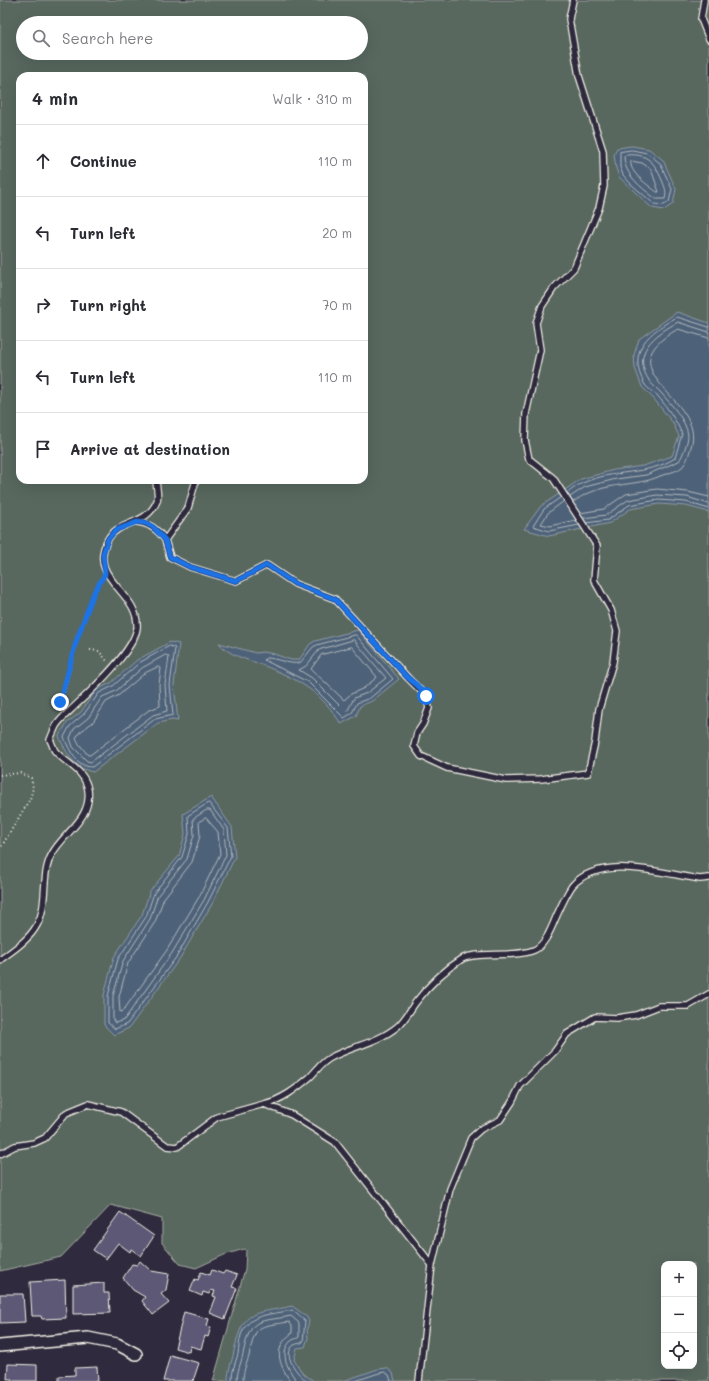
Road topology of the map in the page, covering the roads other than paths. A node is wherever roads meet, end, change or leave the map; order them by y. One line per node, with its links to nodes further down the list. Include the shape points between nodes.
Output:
1 (573, 0): 7 (lane, via 570,19 577,69 603,151 604,186 599,208 574,268 554,288 542,306 536,323 540,350 526,414 525,440 529,459 553,478 597,546 594,580 611,610 617,631 613,662 599,709 588,773 506,780 447,768 421,756 414,746 417,733 430,708 426,696 335,599 295,584 267,565 236,581 190,567 170,557)
2 (704, 0): 3 (lane, via 701,19)
3 (709, 39)
4 (156, 484): 6 (lane, via 157,500 148,515)
5 (195, 484): 7 (lane, via 188,508)
6 (137, 522): 7 (lane, via 153,527); 9 (lane, via 116,530 108,539 103,554 105,574 126,597 136,613 137,629 127,649 114,666 56,725 50,740 54,750 83,776 88,789 84,815 52,853 47,866 38,924 26,940)
7 (165, 540)
8 (709, 878): 11 (lane, via 700,879 627,867 606,868 583,878 572,886 547,937 535,950 512,955 464,958 441,975 424,992 399,1025 386,1035 330,1058 290,1093)
9 (0, 960)
10 (709, 994): 13 (lane, via 688,1006 659,1006 618,1018 595,1017 567,1034 555,1051 520,1086 500,1120 481,1129 471,1138 450,1189)
11 (264, 1104): 12 (lane, via 217,1117 177,1147 167,1146 121,1112 88,1104 66,1113 45,1138 15,1146); 13 (lane, via 292,1115 335,1142)
12 (0, 1154)
13 (432, 1265): 16 (lane)
14 (0, 1346): 15 (street, via 88,1338 117,1344)
15 (136, 1354)
16 (419, 1381)

